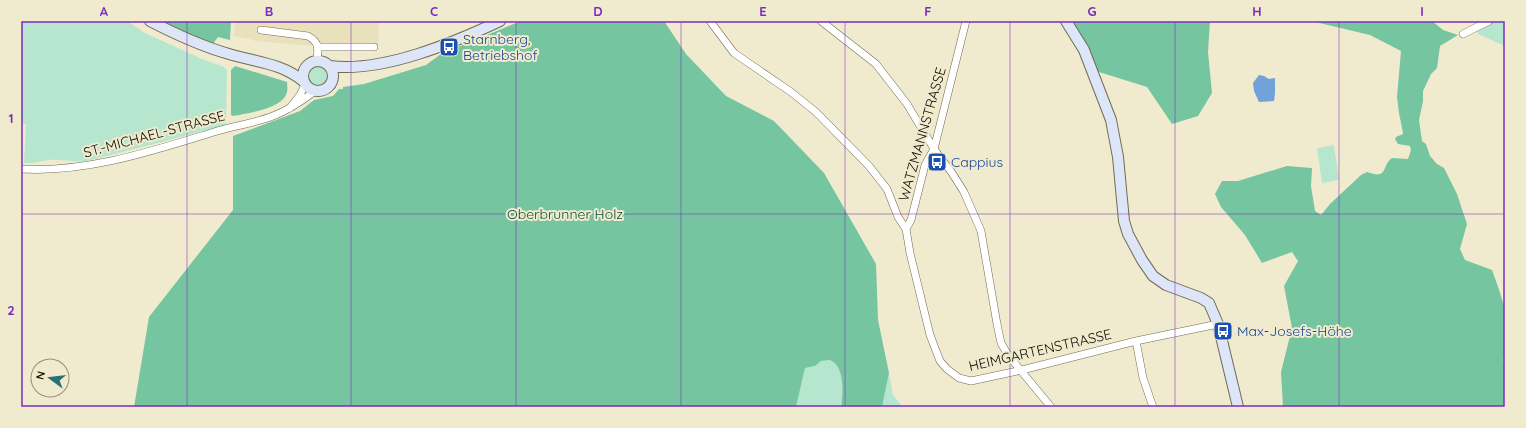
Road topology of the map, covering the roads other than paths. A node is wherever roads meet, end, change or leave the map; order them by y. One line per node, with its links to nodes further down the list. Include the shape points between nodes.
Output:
1 (150, 21): 14 (street, via 186,39 228,54)
2 (500, 21): 15 (street, via 422,52)
3 (710, 21): 22 (street, HEIMGARTENSTRASSE, via 734,53 816,112 869,166 887,189 898,217)
4 (821, 21): 20 (street, via 876,64 908,104)
5 (966, 21): 20 (street, WATZMANNSTRASSE)
6 (1066, 21): 23 (street, via 1084,50 1111,120 1118,157 1124,221 1128,234 1153,276 1166,285 1207,302)
7 (1489, 21): 9 (street)
8 (261, 30): 10 (street, via 308,36 314,39)
9 (1463, 34)
10 (318, 47): 11 (street); 12 (street)
11 (374, 47)
12 (312, 63): 13 (street, via 322,61); 14 (street, via 300,67); 17 (street, via 303,72)
13 (330, 66): 15 (street); 16 (street)
14 (280, 67): 17 (street)
15 (359, 67): 16 (street)
16 (333, 79): 18 (street, via 327,89)
17 (304, 83): 18 (street); 19 (street, ST.-MICHAEL-STRASSE, via 300,95)
18 (315, 91): 19 (street, ST.-MICHAEL-STRASSE)
19 (290, 108): 21 (street, ST.-MICHAEL-STRASSE, via 273,116 78,168)
20 (934, 149): 22 (street, WATZMANNSTRASSE, via 925,165 911,220); 25 (street, via 964,192 981,231 1002,343 1008,355)
21 (21, 169)
22 (906, 229): 25 (street, HEIMGARTENSTRASSE, via 930,335 940,361 959,378 971,381)
23 (1218, 324): 24 (street, HEIMGARTENSTRASSE); 28 (street)
24 (1136, 341): 25 (street, HEIMGARTENSTRASSE); 27 (street, via 1143,378)
25 (1022, 370): 26 (street)
26 (1051, 407)
27 (1153, 407)
28 (1238, 407)

